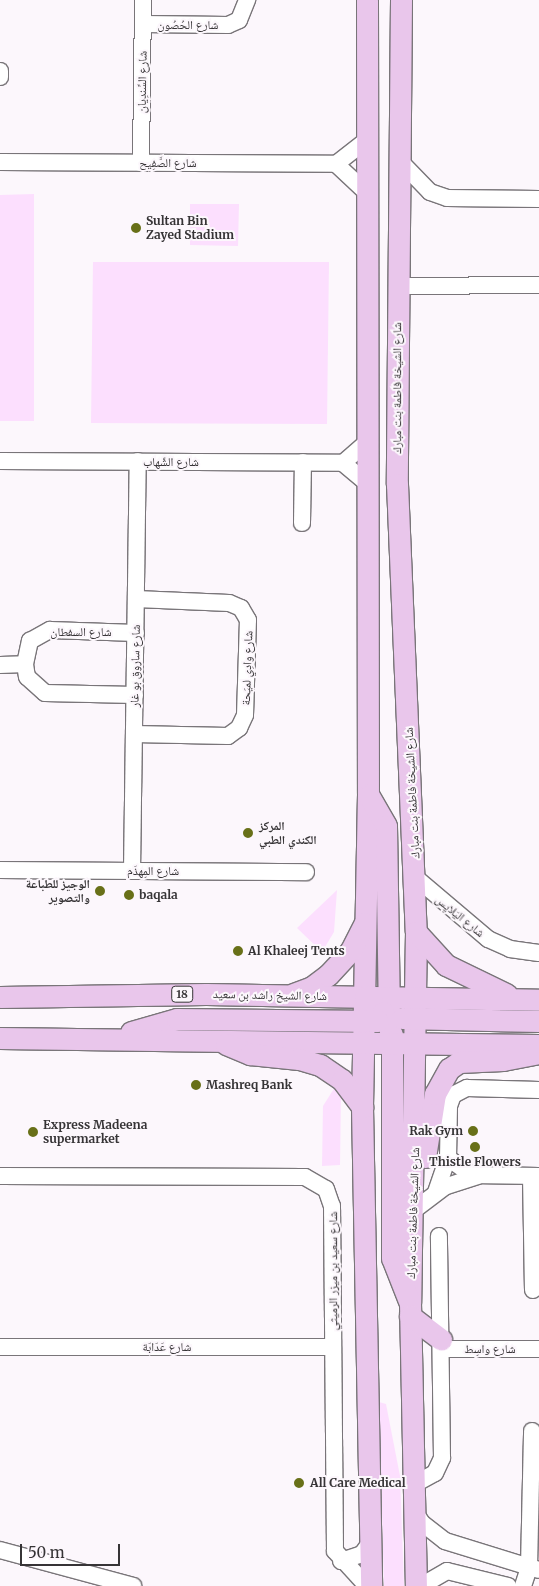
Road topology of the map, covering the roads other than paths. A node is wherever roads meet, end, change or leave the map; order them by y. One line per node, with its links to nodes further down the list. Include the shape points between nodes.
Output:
1 (143, 0): 5 (street, شارع السِّندِيان)
2 (247, 0): 5 (street, شارع الحُصُون, via 239,20 228,25)
3 (367, 0): 8 (main road)
4 (400, 0): 9 (main road, شارع الشيخة فاطمة بنت مبارك)
5 (143, 24): 11 (street, شارع السِّندِيان)
6 (0, 71): 7 (street)
7 (0, 77)
8 (367, 140): 12 (street); 13 (main road)
9 (398, 159): 14 (street, via 430,192 447,198); 16 (main road, شارع الشيخة فاطمة بنت مبارك)
10 (0, 162): 11 (street, شارع الصَّفِيح)
11 (142, 163): 12 (street, شارع الصَّفِيح)
12 (336, 164): 13 (street)
13 (367, 193): 17 (main road)
14 (539, 199)
15 (539, 285): 16 (street)
16 (398, 286): 34 (main road, شارع الشيخة فاطمة بنت مبارك, via 397,484)
17 (366, 443): 21 (street); 22 (main road)
18 (0, 460): 19 (street, شارع الشِّهاب)
19 (138, 462): 20 (street, شارع الشِّهاب); 24 (street, شارع ساروق بو غار)
20 (303, 462): 21 (street, شارع الشِّهاب); 23 (street)
21 (343, 463): 22 (street)
22 (366, 482): 30 (main road)
23 (302, 523)
24 (136, 599): 25 (street, شارع ساروق بو غار); 29 (street, شارع وادِي لميَحة, via 229,603 241,608 248,620 245,715 239,728 228,736)
25 (136, 633): 27 (street, شارع السفطان, via 50,630 30,641); 28 (street, شارع ساروق بو غار)
26 (0, 664): 27 (street)
27 (25, 664): 28 (street, via 27,678 45,693)
28 (135, 695): 29 (street, شارع ساروق بو غار)
29 (134, 734): 32 (street, شارع ساروق بو غار)
30 (368, 794): 35 (main road); 44 (main road, via 386,826)
31 (0, 870): 32 (street, شارع المِهذَم)
32 (132, 871): 33 (street, شارع المِهذَم)
33 (306, 872)
34 (415, 877): 36 (main road, شارع الشيخة فاطمة بنت مبارك); 37 (street, شارع اليَلايِس, via 488,939 510,949)
35 (367, 918): 38 (main road, via 351,950 328,975 312,987); 40 (main road)
36 (416, 932): 41 (main road, شارع الشيخة فاطمة بنت مبارك); 42 (main road, via 446,965)
37 (539, 953)
38 (287, 996): 39 (main road, شارع الشيخ راشد بن سعيد / 18); 40 (main road, شارع الشيخ راشد بن سعيد / 18)
39 (0, 997)
40 (365, 997): 44 (main road); 47 (main road)
41 (416, 997): 42 (main road); 44 (main road); 45 (main road, شارع الشيخة فاطمة بنت مبارك)
42 (518, 999): 43 (main road)
43 (539, 1000)
44 (389, 1015): 45 (main road); 47 (main road); 51 (main road); 52 (main road)
45 (416, 1019): 46 (main road); 52 (main road, شارع الشيخة فاطمة بنت مبارك)
46 (539, 1021)
47 (364, 1032): 49 (main road, via 176,1019); 50 (main road); 51 (main road); 56 (main road)
48 (0, 1038): 49 (main road)
49 (118, 1038): 50 (main road)
50 (217, 1038): 56 (main road, via 250,1054 299,1058 320,1065 342,1080)
51 (393, 1042): 52 (main road); 65 (main road, via 392,1258)
52 (416, 1042): 53 (main road); 62 (main road, شارع الشيخة فاطمة بنت مبارك)
53 (539, 1045)
54 (539, 1052): 62 (main road, via 504,1060 459,1062 449,1069 435,1094 428,1149)
55 (539, 1090): 57 (street, via 458,1091 449,1106)
56 (362, 1107): 73 (main road)
57 (448, 1158): 59 (street, via 464,1172); 61 (street)
58 (0, 1176): 68 (street, شارع سعيد بن ميزر الرميثي, via 312,1179 326,1189 332,1206)
59 (478, 1176): 60 (street); 61 (street, via 454,1182)
60 (535, 1176): 64 (street)
61 (436, 1192): 62 (street)
62 (414, 1200): 65 (main road, شارع الشيخة فاطمة بنت مبارك)
63 (439, 1236): 66 (street)
64 (533, 1290)
65 (410, 1310): 66 (main road); 71 (main road, شارع الشيخة فاطمة بنت مبارك)
66 (441, 1344): 69 (street, شارع واسِط); 71 (street, via 442,1458 435,1473)
67 (0, 1347): 68 (street, شارع عَدَابَة)
68 (333, 1347): 75 (street, شارع سعيد بن ميزر الرميثي, via 334,1547)
69 (539, 1349)
70 (532, 1431): 76 (street)
71 (413, 1484): 72 (main road, شارع الشيخة فاطمة بنت مبارك)
72 (414, 1510): 76 (street, via 422,1523 445,1541); 80 (main road, شارع الشيخة فاطمة بنت مبارك)
73 (370, 1542): 75 (street, via 356,1558); 79 (main road)
74 (0, 1550): 77 (street)
75 (342, 1561): 78 (street, شارع سعيد بن ميزر الرميثي)
76 (534, 1569): 83 (street)
77 (133, 1586)
78 (367, 1586)
79 (371, 1586)
80 (416, 1586)
81 (421, 1586): 82 (street, via 447,1572)
82 (508, 1586)
83 (523, 1586)

